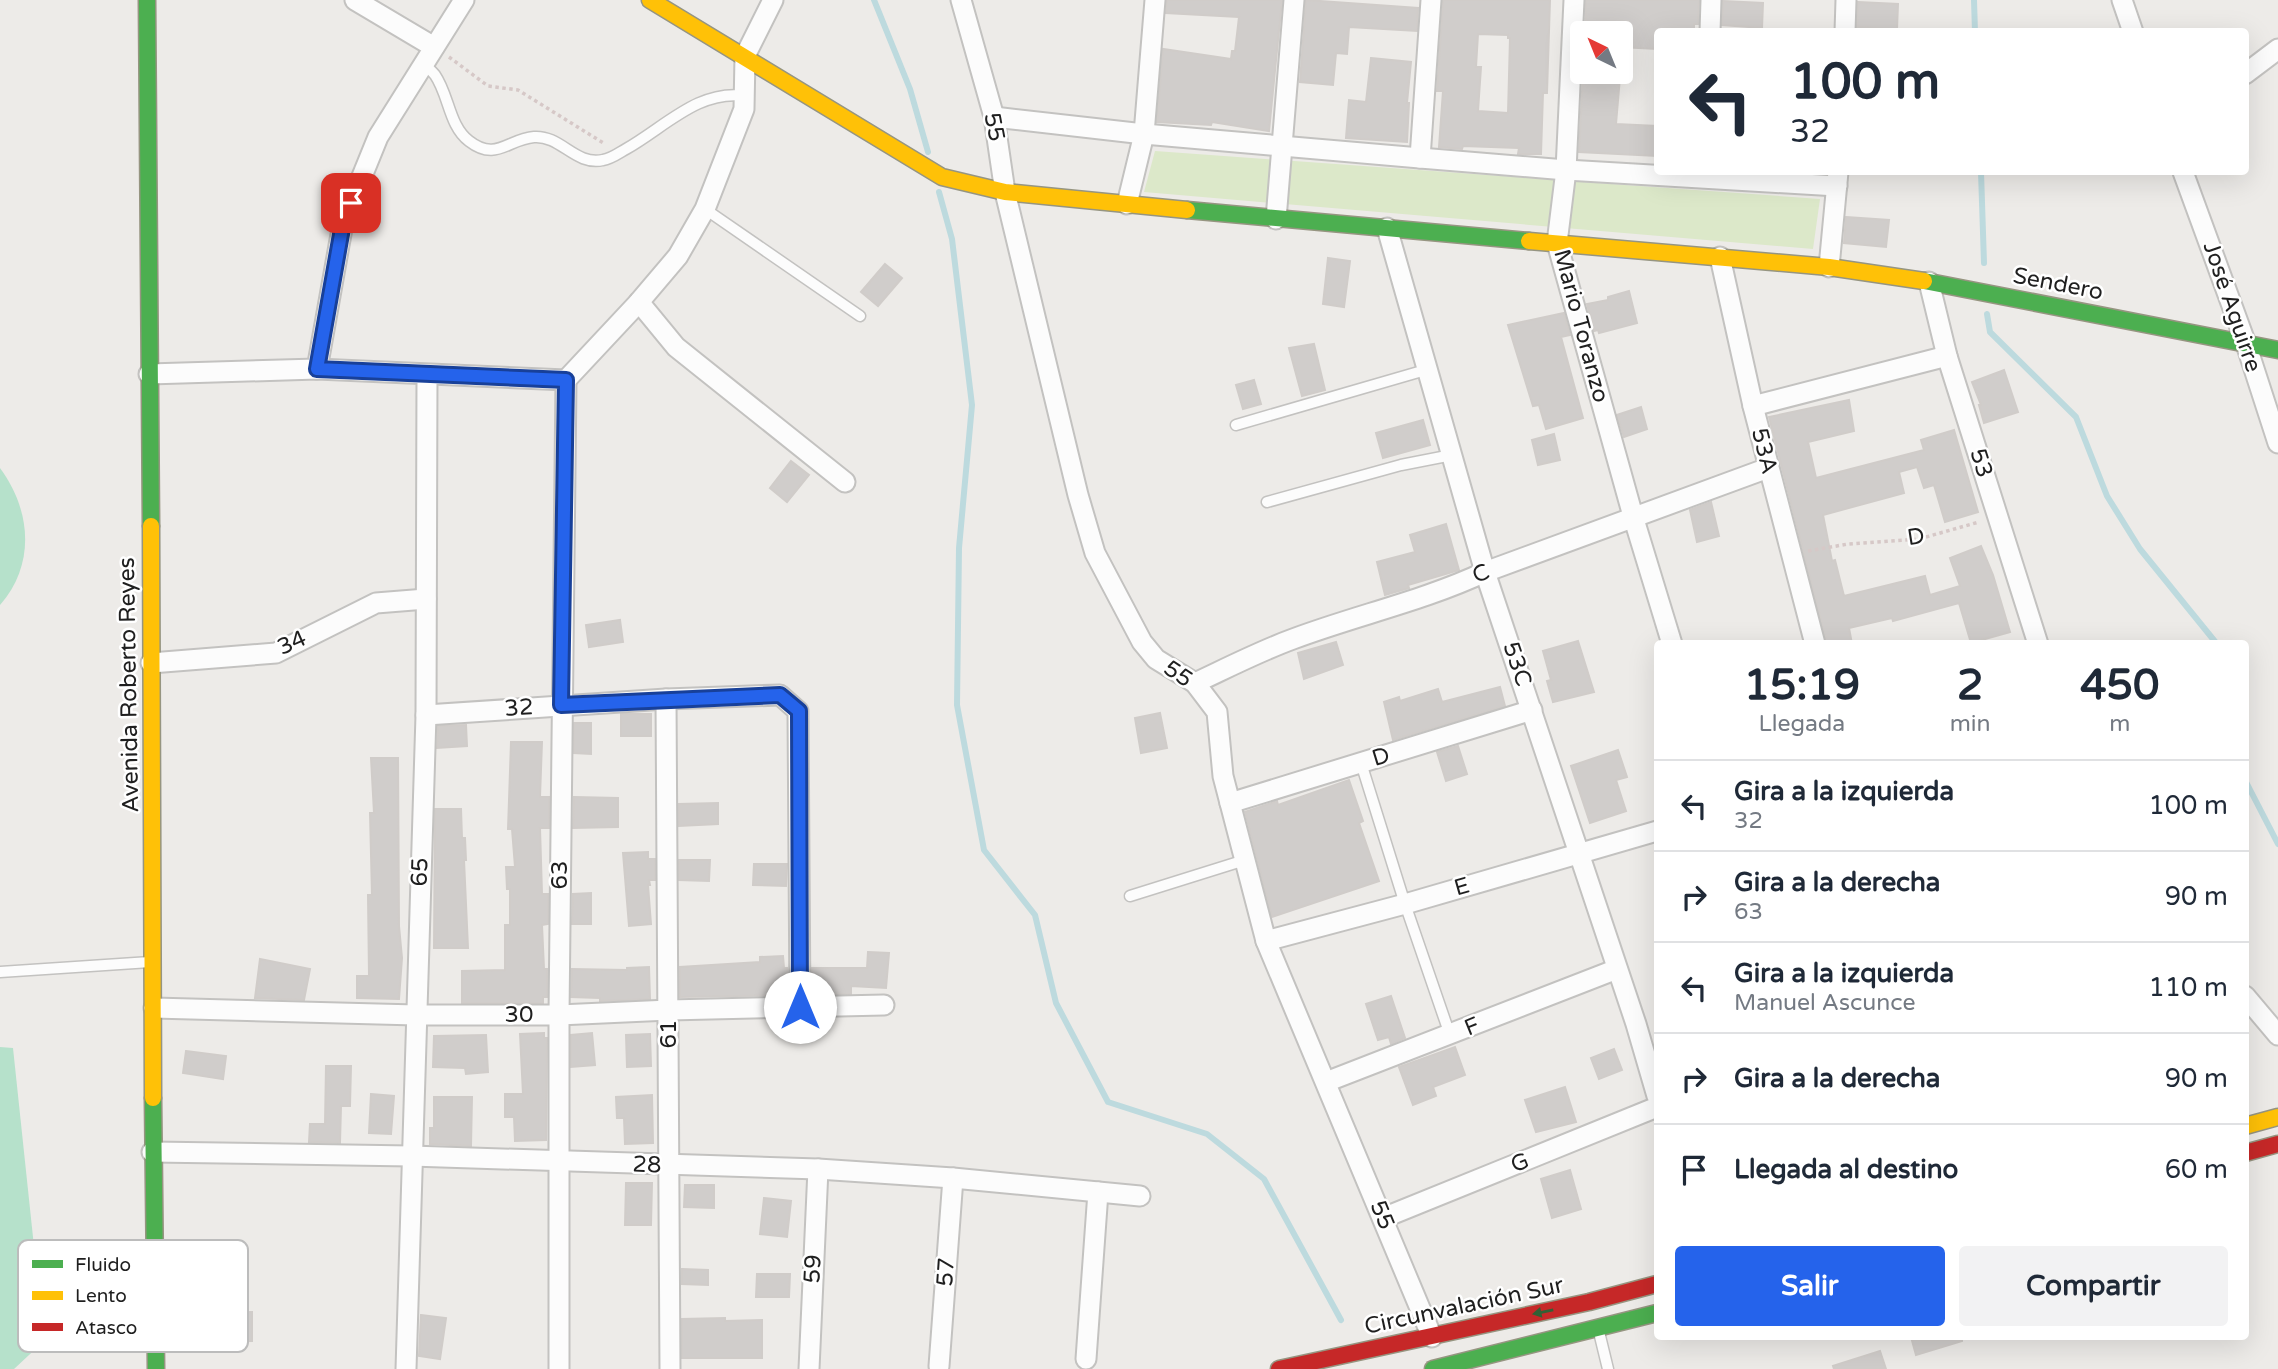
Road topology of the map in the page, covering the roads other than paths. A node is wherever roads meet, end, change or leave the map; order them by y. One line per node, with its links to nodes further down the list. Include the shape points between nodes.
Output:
1 (147, 0): 48 (main road, Avenida Roberto Reyes)
2 (355, 0): 17 (street)
3 (464, 0): 17 (street)
4 (650, 0): 19 (main road, Sendero)
5 (773, 0): 19 (street)
6 (961, 0): 23 (street, 55)
7 (1155, 0): 24 (street)
8 (1294, 0): 25 (street)
9 (1432, 0): 26 (street)
10 (1574, 0): 27 (street, Mario Toranzo)
11 (1711, 0): 14 (street)
12 (1846, 0): 15 (street)
13 (2122, 0): 16 (street)
14 (1710, 28)
15 (1844, 28)
16 (2132, 28)
17 (435, 47): 20 (street)
18 (2278, 49): 21 (street)
19 (744, 56): 22 (street); 32 (main road, Sendero, via 942,177)
20 (424, 64): 22 (lane, via 435,75 467,141 492,151 533,137 545,138 590,162 619,153 696,103 715,96); 46 (street, via 378,137 343,223)
21 (2249, 71)
22 (745, 96): 34 (street)
23 (994, 117): 24 (street); 32 (street, 55)
24 (1144, 134): 25 (street); 33 (street)
25 (1283, 146): 26 (street); 35 (street)
26 (1420, 158): 27 (street)
27 (1566, 170): 28 (street); 37 (street, Mario Toranzo)
28 (1654, 173)
29 (1705, 175): 31 (street)
30 (2184, 175): 43 (street, José Aguirre)
31 (1838, 179): 39 (street)
32 (1005, 192): 33 (main road, Sendero); 65 (street, 55, via 1095,553 1142,642 1156,659)
33 (1127, 204): 35 (main road, Sendero)
34 (705, 209): 41 (street, via 678,256); 42 (lane)
35 (1276, 219): 36 (main road, Sendero)
36 (1387, 228): 37 (main road, Sendero); 47 (street, 53C)
37 (1557, 243): 38 (main road, Sendero); 58 (street, Mario Toranzo)
38 (1720, 257): 39 (main road, Sendero); 51 (street, 53A)
39 (1829, 267): 40 (main road, Sendero)
40 (1929, 282): 43 (main road, Sendero); 45 (street, 53)
41 (639, 302): 50 (street); 56 (street, via 677,347)
42 (860, 316)
43 (2246, 344): 44 (main road, Sendero); 53 (street, José Aguirre)
44 (2278, 350)
45 (1947, 356): 51 (street); 63 (street, 53)
46 (317, 369): 48 (street); 49 (street)
47 (1429, 369): 52 (lane); 54 (street, 53C)
48 (149, 374): 64 (main road, Avenida Roberto Reyes)
49 (427, 375): 50 (street); 60 (street, 65)
50 (566, 380): 67 (street, 63)
51 (1753, 406): 55 (street, 53A)
52 (1236, 425)
53 (2278, 443)
54 (1452, 455): 57 (lane); 59 (street, 53C)
55 (1768, 468): 58 (street, C); 62 (street, 53A)
56 (845, 482)
57 (1267, 502)
58 (1633, 516): 59 (street, C); 61 (street, Mario Toranzo)
59 (1485, 572): 65 (street, C, via 1292,639); 68 (street, 53C)
60 (426, 599): 64 (street, 34, via 376,603 276,653); 69 (street, 65)
61 (1671, 640)
62 (1814, 640)
63 (2037, 640)
64 (151, 663): 78 (main road, Avenida Roberto Reyes)
65 (1195, 683): 71 (street, 55, via 1217,712)
66 (666, 699): 67 (street, 32); 83 (street, 32, via 780,695 799,711); 85 (street, 61)
67 (561, 705): 69 (street, 32); 87 (street, 63)
68 (1532, 710): 70 (street, D); 73 (street, 53C)
69 (426, 715): 86 (street, 65)
70 (1362, 763): 71 (street, D); 76 (lane)
71 (1230, 803): 74 (street, 55)
72 (1654, 832): 73 (street, E)
73 (1578, 852): 76 (street, E); 79 (street, 53C)
74 (1245, 860): 75 (lane); 77 (street, 55)
75 (1130, 896)
76 (1405, 904): 77 (street, E); 88 (lane)
77 (1266, 941): 91 (street, 55)
78 (154, 962): 80 (lane); 84 (main road, Avenida Roberto Reyes)
79 (1617, 969): 88 (street, F); 90 (street, 53C)
80 (0, 972)
81 (2249, 1001): 89 (street)
82 (884, 1005): 83 (street, 30)
83 (800, 1007): 85 (street, 30)
84 (154, 1008): 86 (street, 30); 96 (main road, Avenida Roberto Reyes)
85 (669, 1010): 87 (street, 30); 100 (street, 61)
86 (415, 1015): 87 (street, 30); 98 (street, 65)
87 (559, 1015): 99 (street, 63)
88 (1450, 1035): 91 (street, F)
89 (2278, 1035)
90 (1654, 1070)
91 (1326, 1082): 105 (street, 55)
92 (1654, 1108): 105 (street, G)
93 (2278, 1117): 94 (main road)
94 (2249, 1125)
95 (2278, 1144): 97 (main road)
96 (152, 1152): 98 (street, 28); 106 (main road, Avenida Roberto Reyes)
97 (2249, 1152)
98 (411, 1156): 99 (street, 28); 114 (street, 65)
99 (560, 1161): 100 (street, 28); 115 (street, 63)
100 (670, 1166): 101 (street, 28); 116 (street, 61)
101 (818, 1169): 102 (street, 28); 117 (street, 59)
102 (953, 1178): 103 (street, 28); 113 (street, 57)
103 (1098, 1192): 104 (street, 28); 112 (street)
104 (1140, 1196)
105 (1383, 1219): 111 (street, 55)
106 (154, 1240)
107 (1654, 1285): 108 (main road, Circunvalación Sur)
108 (1588, 1303): 110 (lane); 111 (main road, Circunvalación Sur, one-way to 111)
109 (1654, 1314): 110 (main road)
110 (1598, 1329): 119 (main road); 120 (lane)
111 (1432, 1337): 118 (main road, Circunvalación Sur)
112 (1086, 1359)
113 (939, 1366)
114 (405, 1369)
115 (559, 1369)
116 (670, 1369)
117 (808, 1369)
118 (1279, 1369)
119 (1433, 1369)
120 (1608, 1369)

